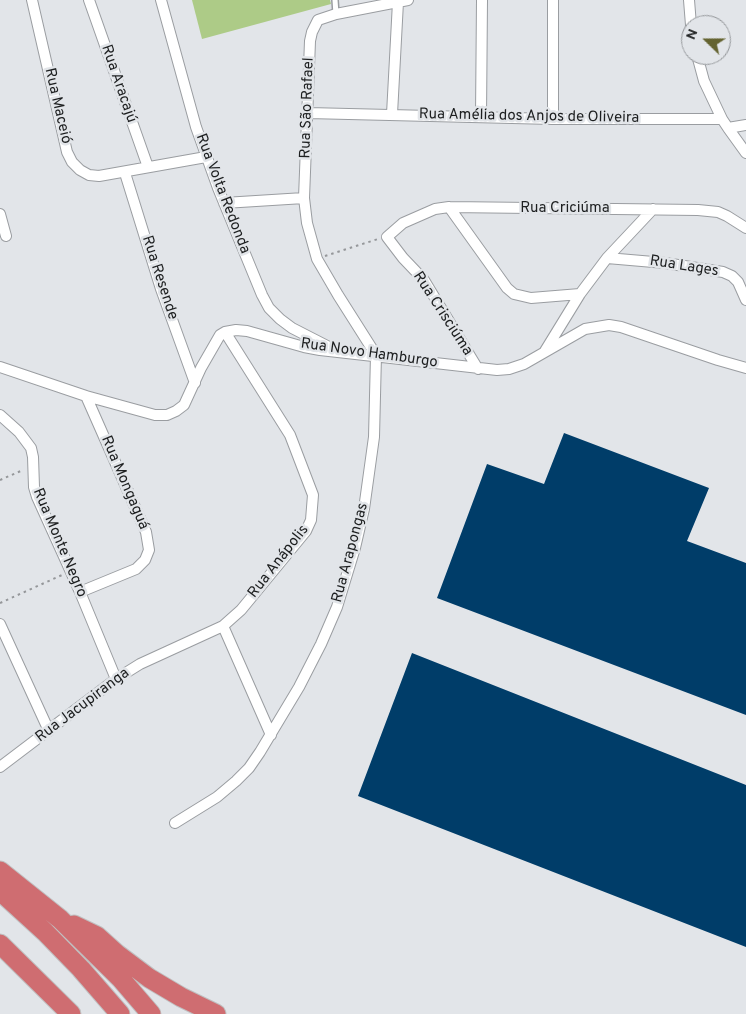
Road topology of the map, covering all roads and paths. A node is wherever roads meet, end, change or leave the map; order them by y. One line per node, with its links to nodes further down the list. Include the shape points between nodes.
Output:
1 (32, 0): 21 (street, Rua Maceió, via 72,162 89,175)
2 (90, 0): 20 (street, Rua Aracajú)
3 (161, 0): 19 (street, Rua Volta Redonda)
4 (336, 0): 9 (lane)
5 (482, 0): 14 (street)
6 (553, 0): 15 (street)
7 (689, 0): 10 (street)
8 (403, 1): 9 (street); 13 (street)
9 (336, 14): 12 (street, Rua São Rafael, via 318,20 312,32)
10 (690, 15)
11 (700, 65): 16 (street)
12 (308, 113): 13 (street, Rua Amélia dos Anjos de Oliveira); 22 (street, Rua São Rafael)
13 (392, 114): 14 (street, Rua Amélia dos Anjos de Oliveira)
14 (481, 116): 15 (street, Rua Amélia dos Anjos de Oliveira)
15 (553, 119): 16 (street, Rua Amélia dos Anjos de Oliveira)
16 (725, 123): 17 (street, Rua Amélia dos Anjos de Oliveira); 18 (street)
17 (746, 125)
18 (746, 153)
19 (206, 157): 20 (street, Rua Maceió); 23 (street, Rua Volta Redonda)
20 (148, 167): 21 (street, Rua Maceió)
21 (125, 173): 41 (street, Rua Resende, via 161,289)
22 (304, 198): 23 (street); 30 (street, Rua São Rafael, via 307,223)
23 (224, 203): 35 (street, Rua Volta Redonda, via 269,308 292,328)
24 (449, 207): 25 (street, Rua Criciúma); 29 (street, Rua Criciúma, via 435,209 404,223); 32 (street, via 514,294 531,298)
25 (653, 209): 27 (street, Rua Criciúma, via 718,212); 31 (street)
26 (0, 214): 28 (street)
27 (746, 228)
28 (6, 236)
29 (387, 236): 30 (path); 40 (street, Rua Crisciúma, via 424,280)
30 (318, 258): 37 (street, Rua São Rafael)
31 (607, 258): 32 (street); 33 (street, Rua Lages, via 723,272 738,282)
32 (580, 294): 36 (street)
33 (746, 300)
34 (225, 332): 35 (street, Rua Novo Hamburgo, via 247,330 304,347); 41 (street, via 220,335); 50 (street, Rua Anápolis, via 290,435 313,495 313,509 306,531 241,610)
35 (336, 351): 37 (street, Rua Novo Hamburgo)
36 (544, 352): 39 (street, Rua Novo Hamburgo, via 585,329 609,325 621,326); 40 (street, Rua Novo Hamburgo, via 510,369)
37 (376, 355): 40 (street, Rua Novo Hamburgo); 53 (street, Rua Arapongas, via 374,437 364,509 353,556 321,644)
38 (0, 367): 42 (street)
39 (746, 368)
40 (478, 369)
41 (195, 383): 42 (street, via 184,405 167,415 155,415)
42 (86, 396): 47 (street, Rua Mongaguá, via 146,532 148,550 145,560 136,569)
43 (0, 415): 44 (street, Rua Monte Negro, via 27,441)
44 (34, 466): 45 (path); 46 (street, Rua Monte Negro, via 37,497)
45 (0, 480)
46 (70, 572): 47 (street, Rua Monte Negro); 48 (path)
47 (80, 592): 51 (street, Rua Monte Negro)
48 (0, 603)
49 (0, 624): 52 (street)
50 (223, 626): 51 (street, Rua Jacupiranga, via 140,664); 53 (street)
51 (116, 679): 52 (street, Rua Jacupiranga)
52 (49, 731): 54 (street, Rua Jacupiranga)
53 (270, 735): 55 (street, Rua Arapongas, via 236,781)
54 (0, 767)
55 (176, 823)
56 (0, 871): 58 (highway)
57 (0, 891): 61 (highway, via 81,969)
58 (60, 919): 62 (highway, via 121,979); 63 (highway, via 97,936 148,978)
59 (0, 944): 60 (highway)
60 (71, 1014)
61 (120, 1014)
62 (151, 1014)
63 (216, 1014)

